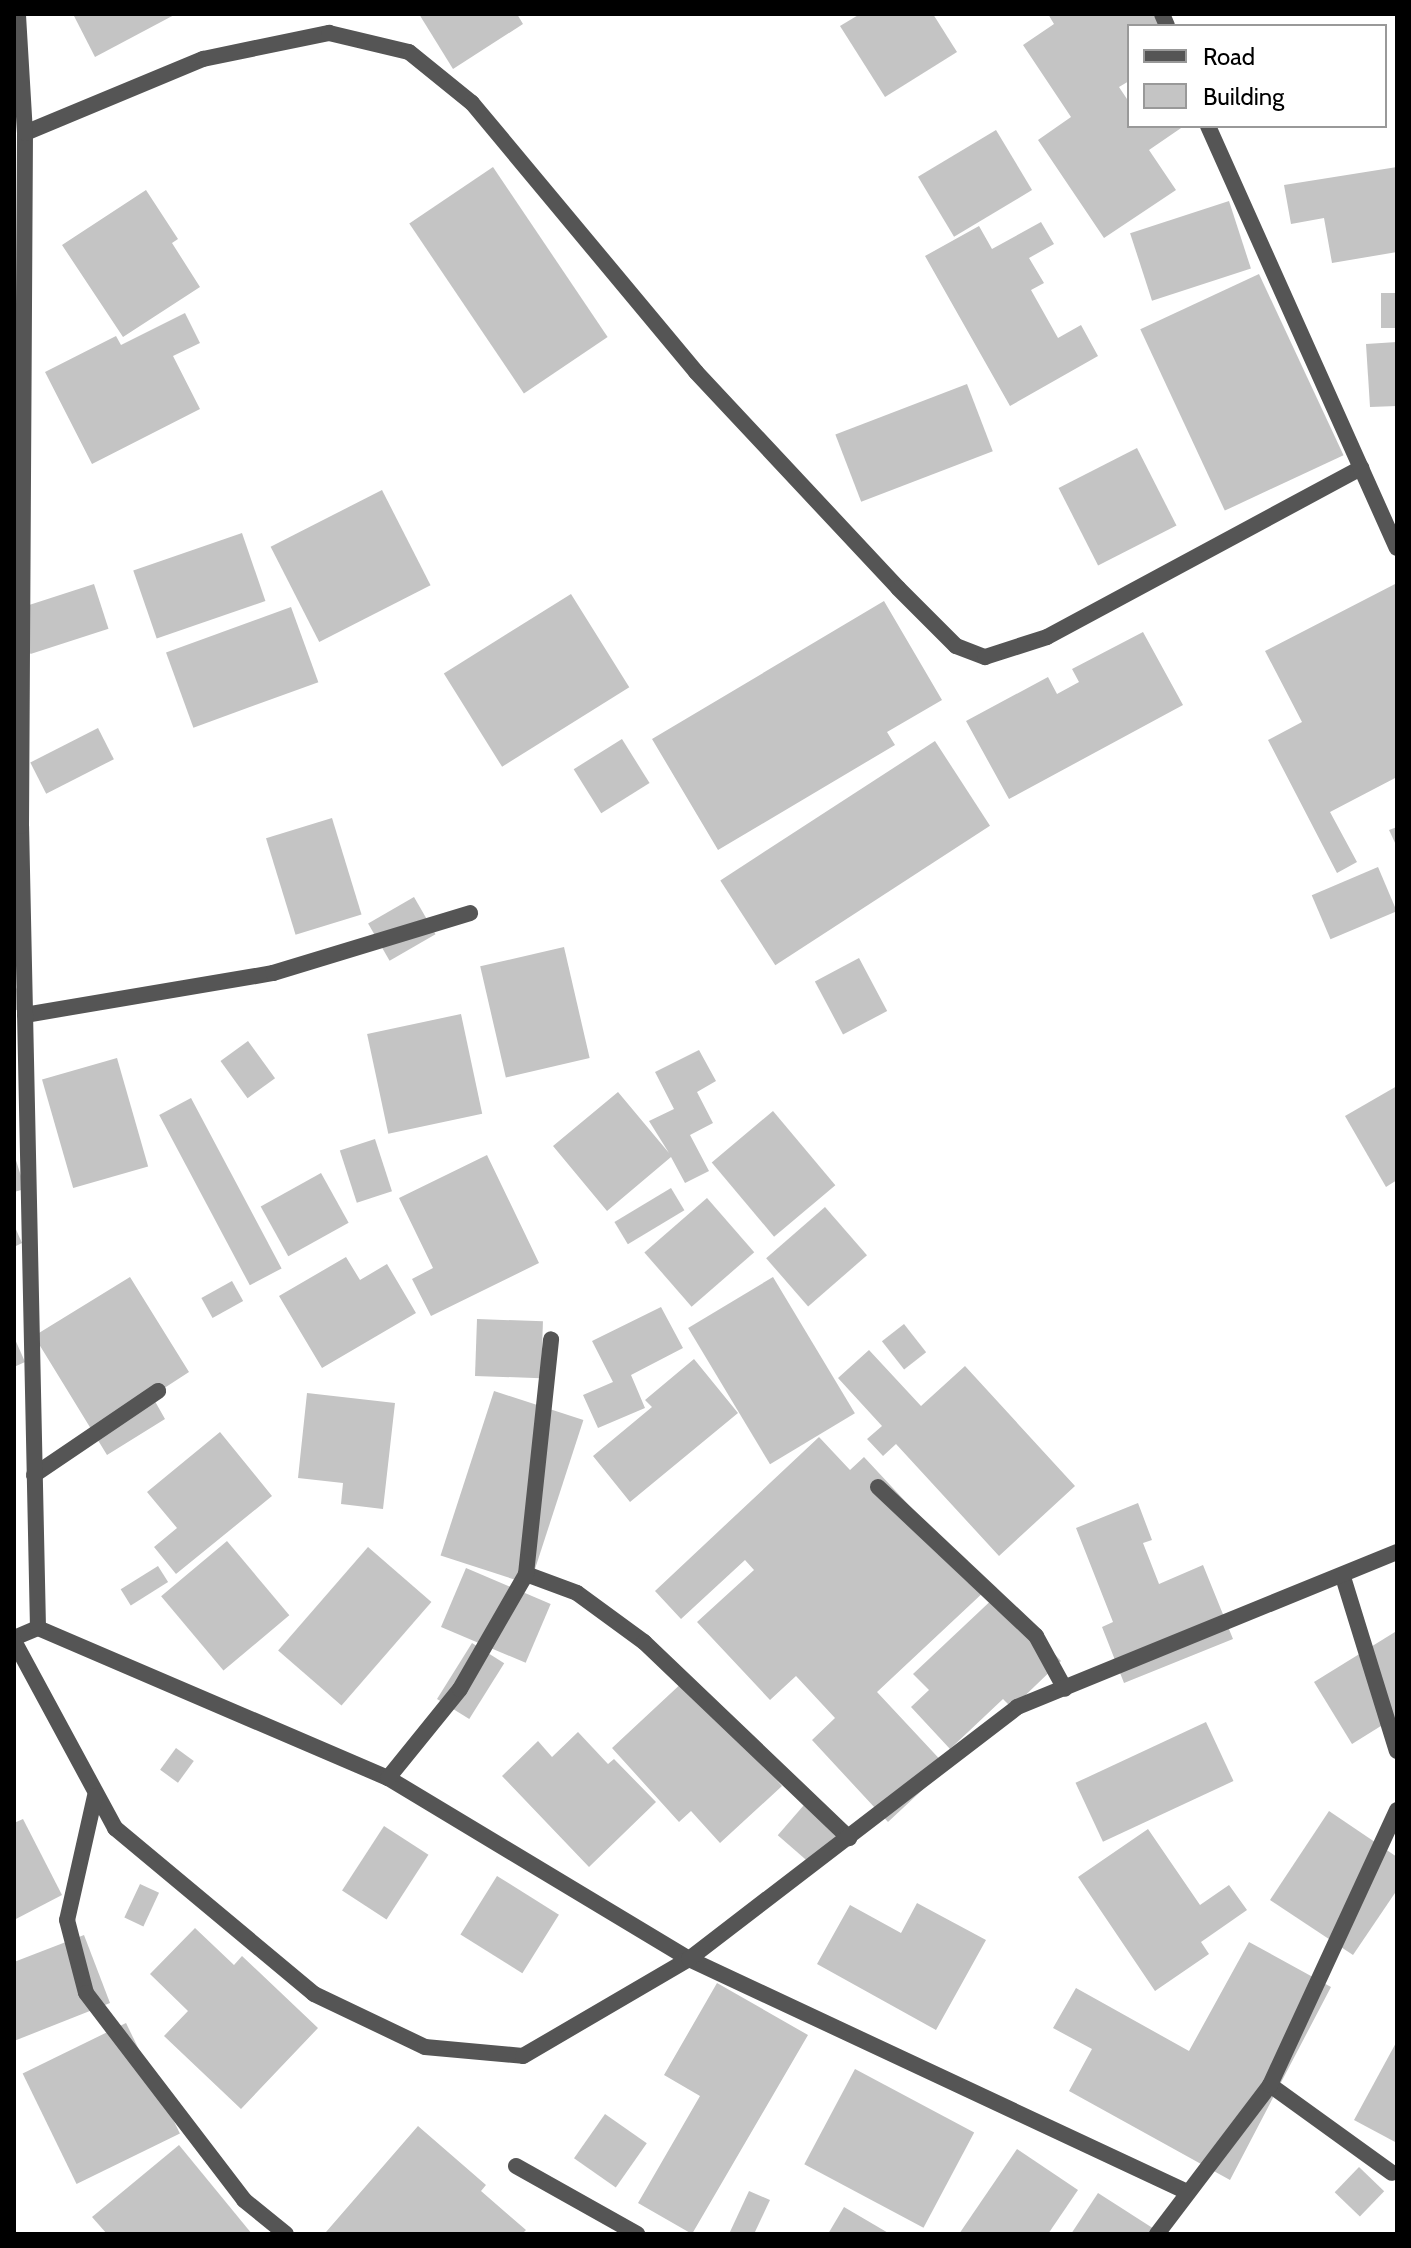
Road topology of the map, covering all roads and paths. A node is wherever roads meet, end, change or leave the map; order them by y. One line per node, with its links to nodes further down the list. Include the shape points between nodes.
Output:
1 (18, 14): 3 (street)
2 (1209, 128): 4 (street)
3 (25, 133): 4 (street, via 203,59 329,33 409,52 472,103 696,372 898,588 956,646 985,657 1047,637); 7 (street)
4 (1361, 468): 5 (street)
5 (1397, 548)
6 (470, 913): 7 (street, via 273,973)
7 (25, 1015): 10 (street)
8 (551, 1339): 13 (street)
9 (158, 1391): 10 (street)
10 (34, 1475): 15 (street)
11 (878, 1487): 17 (street, via 1036,1636)
12 (1397, 1552): 14 (street)
13 (526, 1574): 19 (street, via 460,1689); 22 (street, via 577,1593 644,1642)
14 (1343, 1577): 17 (street); 18 (street)
15 (38, 1628): 16 (street); 19 (street)
16 (14, 1640): 20 (street)
17 (1065, 1689): 22 (street, via 1017,1707)
18 (1397, 1751)
19 (388, 1778): 23 (street)
20 (95, 1796): 23 (street, via 115,1828 314,1994 425,2047 523,2056); 28 (street, via 67,1920 86,1993 244,2200)
21 (1397, 1810): 24 (street)
22 (849, 1838): 23 (street)
23 (689, 1959): 27 (street)
24 (1270, 2085): 26 (street); 27 (street)
25 (516, 2166): 29 (street)
26 (1392, 2173)
27 (1187, 2192): 30 (street)
28 (286, 2234)
29 (637, 2234)
30 (1157, 2234)

